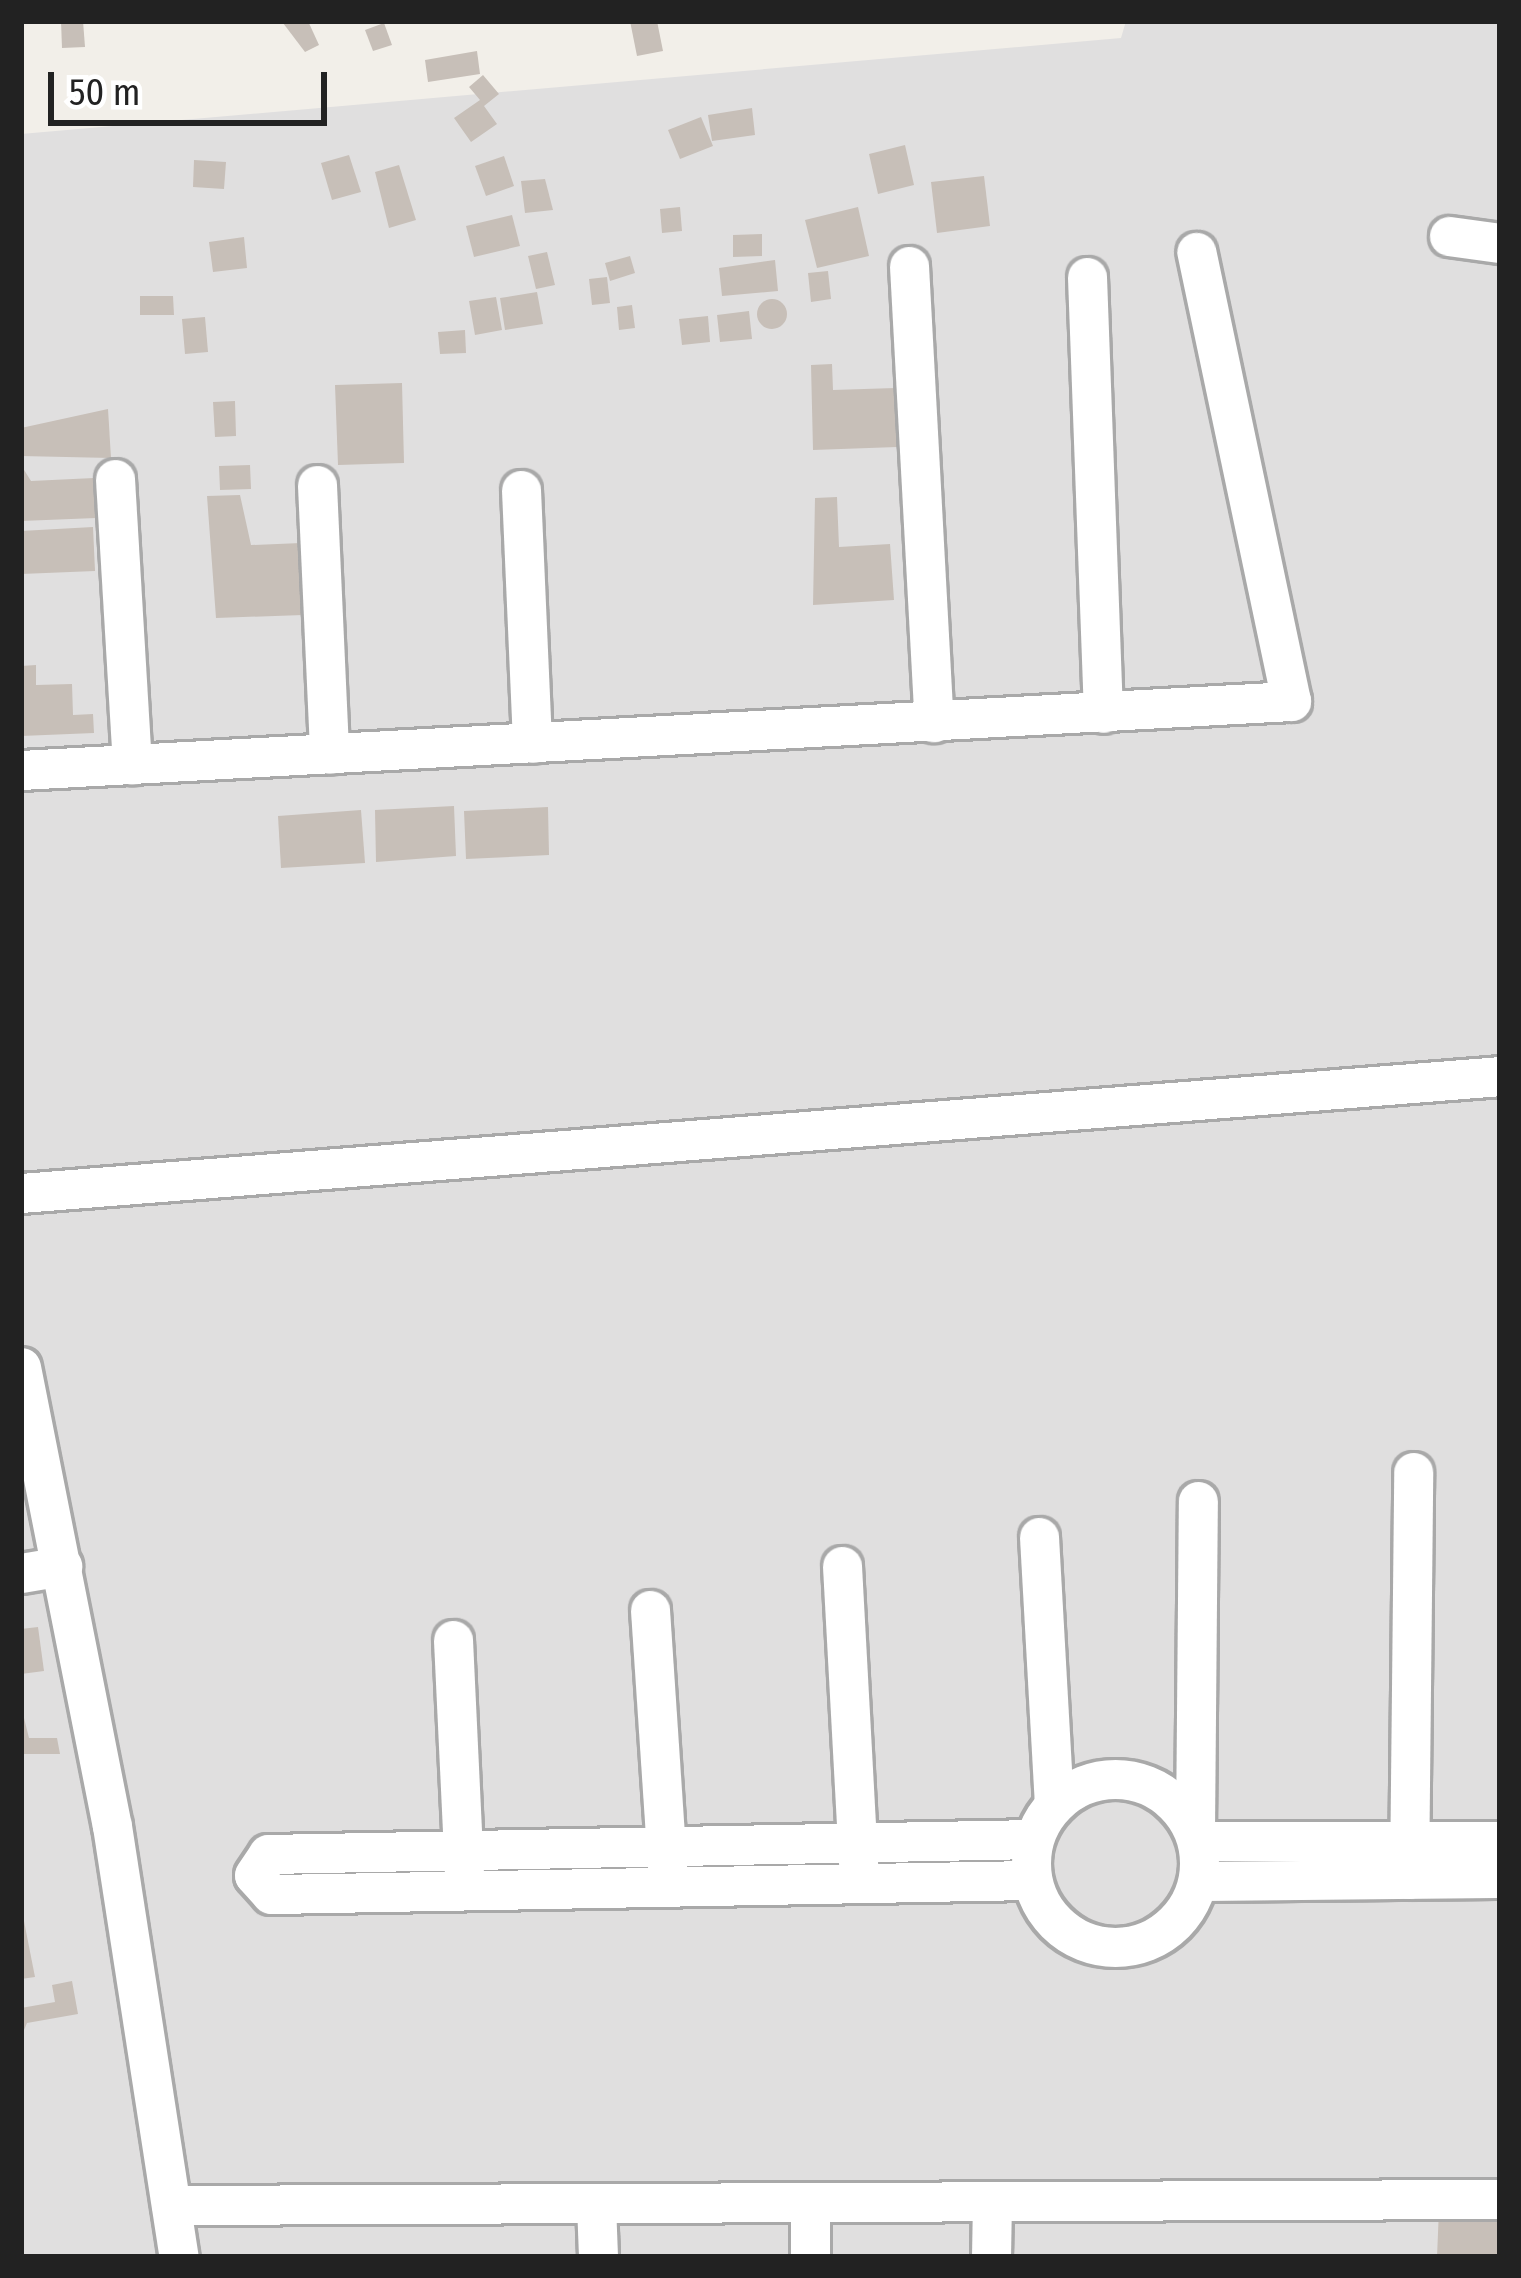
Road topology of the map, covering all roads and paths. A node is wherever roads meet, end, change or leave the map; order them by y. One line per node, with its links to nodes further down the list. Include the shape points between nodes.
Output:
1 (1449, 236): 2 (street)
2 (1500, 243)
3 (1196, 252): 9 (street, via 1291,701)
4 (909, 266): 10 (street)
5 (1087, 278): 9 (street)
6 (115, 479): 13 (street)
7 (317, 485): 12 (street)
8 (521, 490): 11 (street)
9 (1103, 713): 10 (street)
10 (934, 722): 11 (street)
11 (532, 743): 12 (street)
12 (329, 754): 13 (street)
13 (132, 764): 14 (street)
14 (21, 770)
15 (1500, 1076): 16 (street)
16 (21, 1193)
17 (21, 1367): 21 (street)
18 (1413, 1472): 34 (street)
19 (1198, 1501): 27 (street)
20 (1040, 1537): 26 (street)
21 (62, 1566): 23 (street); 46 (street)
22 (842, 1566): 30 (street)
23 (21, 1573)
24 (650, 1610): 31 (street)
25 (453, 1640): 32 (street)
26 (1054, 1804): 27 (street, via 1089,1781 1131,1779 1169,1796); 28 (street)
27 (1196, 1835): 34 (street); 37 (street)
28 (1033, 1839): 30 (street); 36 (street)
29 (1500, 1841): 34 (street)
30 (856, 1843): 31 (street); 38 (street)
31 (666, 1846): 32 (street); 39 (street)
32 (463, 1850): 33 (street); 40 (street)
33 (364, 1852): 41 (street); 41 (street, via 268,1854 254,1875 272,1894)
34 (1409, 1860): 35 (street); 37 (street)
35 (1500, 1878)
36 (1031, 1880): 37 (street, via 1047,1915 1115,1948 1153,1940); 38 (street)
37 (1199, 1881)
38 (859, 1883): 39 (street)
39 (668, 1886): 40 (street)
40 (464, 1890): 41 (street)
41 (366, 1892)
42 (1500, 2199): 43 (street)
43 (992, 2201): 44 (street); 50 (street)
44 (810, 2203): 45 (street); 49 (street)
45 (596, 2204): 46 (street); 48 (street)
46 (171, 2206): 47 (street)
47 (179, 2257)
48 (598, 2257)
49 (810, 2257)
50 (991, 2257)

